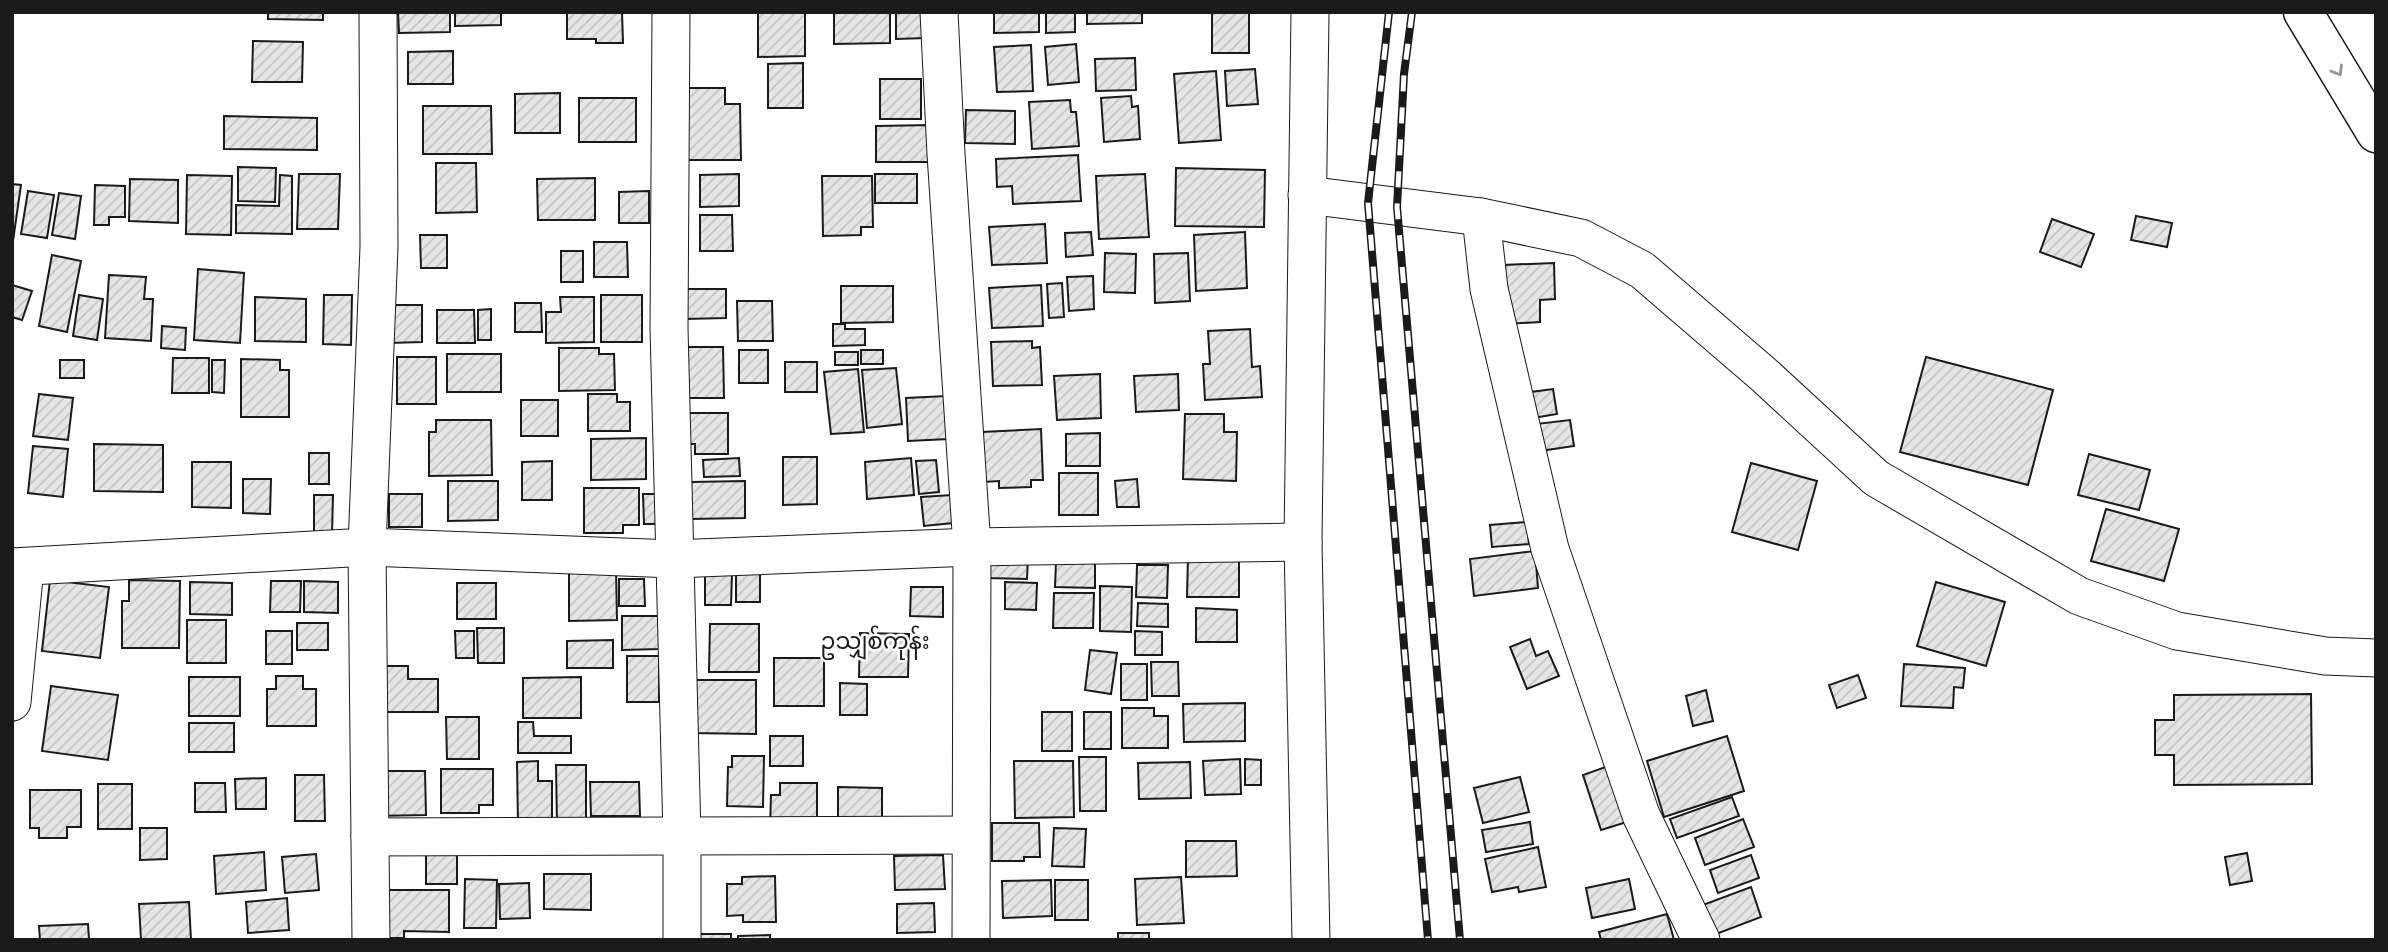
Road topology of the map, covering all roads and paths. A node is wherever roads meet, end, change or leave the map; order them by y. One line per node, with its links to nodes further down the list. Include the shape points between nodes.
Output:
1 (379, 12): 10 (street, via 379,247)
2 (671, 12): 12 (street, via 669,328)
3 (939, 12): 11 (street)
4 (1310, 12): 7 (street)
5 (2303, 12): 6 (main road, one-way to 6)
6 (2376, 133)
7 (1307, 195): 8 (street); 9 (street)
8 (1481, 217): 14 (street, via 1581,238 1642,270 1876,478 2079,596 2177,631 2325,656); 23 (street, via 1489,289 1550,549 1641,815)
9 (1303, 542): 11 (street); 22 (street)
10 (367, 547): 12 (street); 13 (street); 18 (street)
11 (972, 547): 12 (street); 16 (street)
12 (674, 559): 17 (street)
13 (18, 567): 15 (street)
14 (2376, 659)
15 (12, 702)
16 (971, 835): 17 (street); 21 (street)
17 (682, 836): 18 (street); 20 (street)
18 (370, 837): 19 (street)
19 (371, 940)
20 (682, 940)
21 (971, 940)
22 (1311, 940)
23 (1701, 940)

